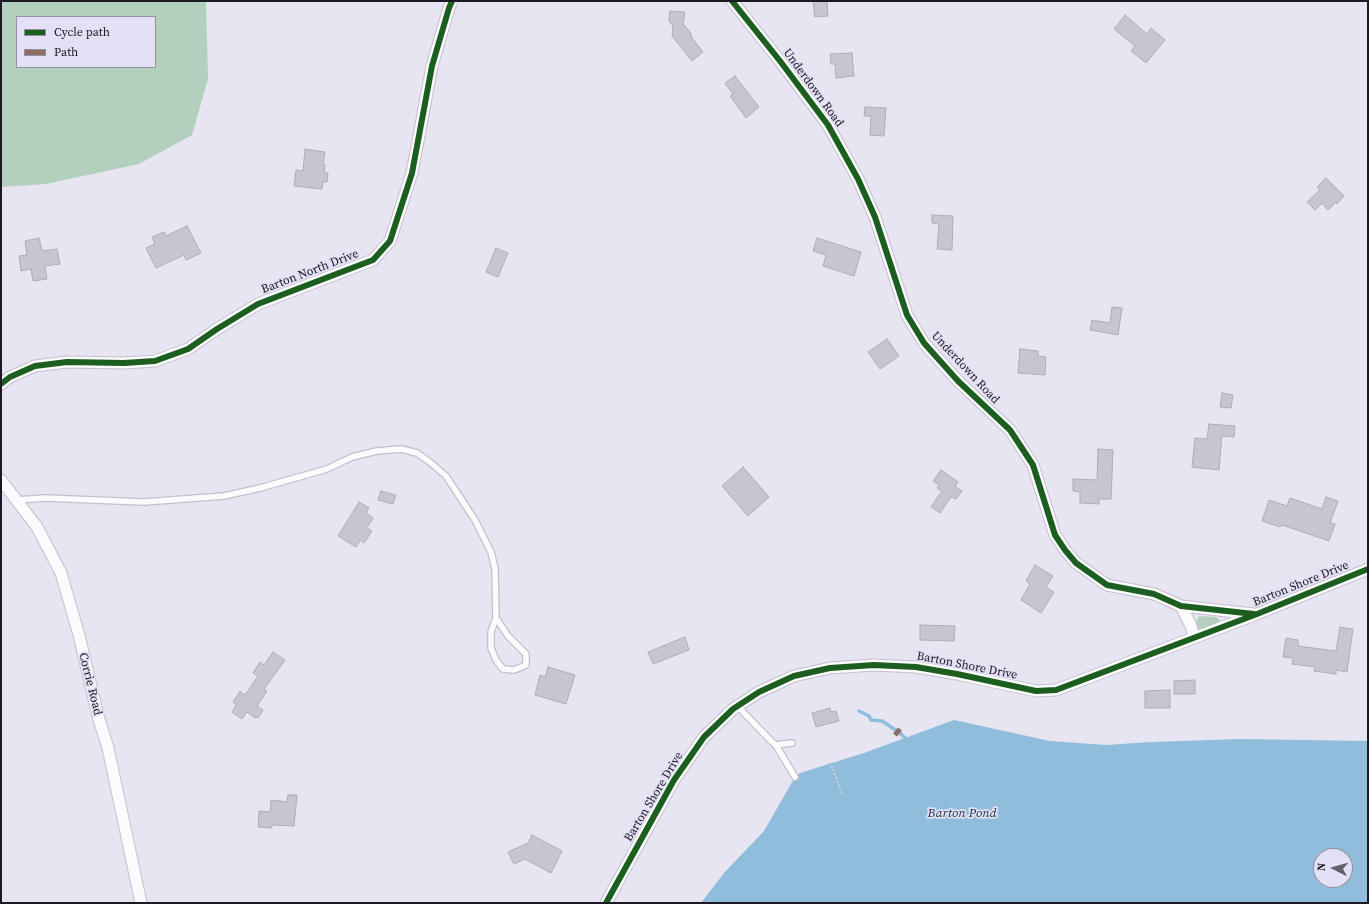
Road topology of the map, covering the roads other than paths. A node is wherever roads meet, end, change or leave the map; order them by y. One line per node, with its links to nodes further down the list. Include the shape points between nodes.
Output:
1 (452, 1): 3 (street, Barton North Drive, via 432,66 412,173 390,241 373,260 258,304 188,349 155,361 67,362 35,366)
2 (732, 1): 7 (street, Underdown Road, via 828,125 858,179 875,217 907,315 924,343 1010,430 1033,465 1056,535 1065,550 1076,562 1107,585 1154,594)
3 (1, 384)
4 (1, 480): 5 (street, Corrie Road)
5 (17, 500): 9 (lane, via 45,498 144,502 224,496 326,469 352,457 377,451 400,450 417,453 446,476 475,520 491,552 495,569); 15 (street, Corrie Road, via 37,527 61,573 108,748)
6 (1368, 569): 8 (street, Barton Shore Drive)
7 (1181, 606): 8 (street, Underdown Road); 10 (street)
8 (1257, 614): 10 (street, Barton Shore Drive)
9 (496, 618): 9 (lane, via 491,632 491,648 496,660 503,669 514,670 526,665 526,654 508,636)
10 (1194, 638): 11 (street, Barton Shore Drive, via 1056,690 1036,691 916,667 874,665 830,668 794,676)
11 (738, 704): 13 (lane); 16 (street, Barton Shore Drive, via 704,737 674,780)
12 (792, 743): 13 (lane)
13 (775, 745): 14 (lane)
14 (795, 777)
15 (141, 903)
16 (606, 903)

